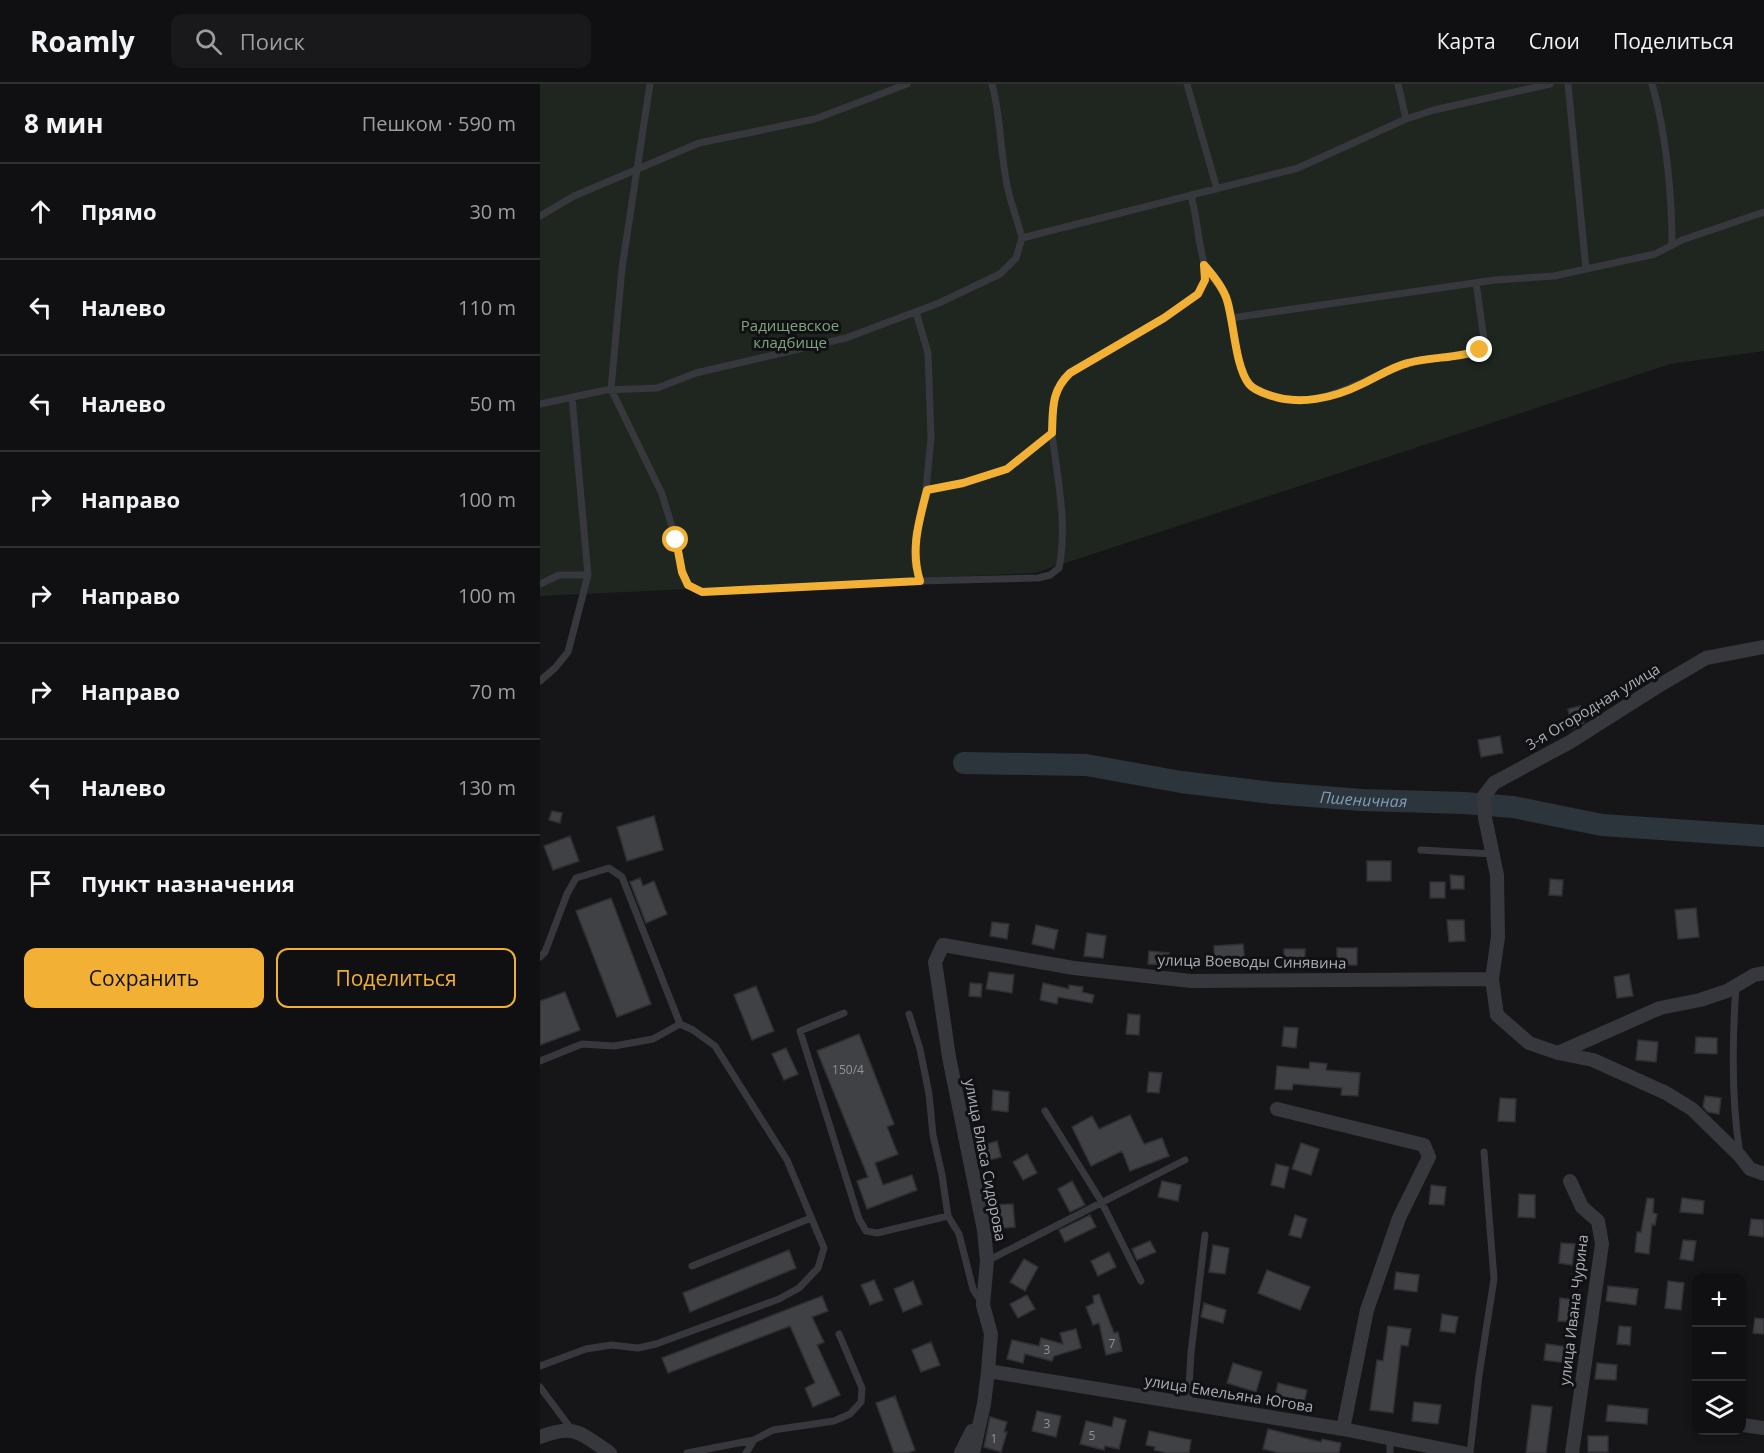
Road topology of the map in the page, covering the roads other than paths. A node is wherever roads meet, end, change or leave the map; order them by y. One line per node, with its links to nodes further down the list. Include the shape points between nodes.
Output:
1 (650, 84): 10 (lane)
2 (907, 84): 10 (lane, via 815,119 699,143)
3 (992, 84): 15 (lane, via 1007,187)
4 (1187, 84): 11 (lane)
5 (1398, 84): 9 (lane)
6 (1550, 84): 9 (lane)
7 (1568, 84): 18 (lane)
8 (1652, 84): 16 (lane, via 1672,204)
9 (1406, 119): 11 (lane, via 1298,168)
10 (637, 169): 14 (lane, via 574,196); 22 (lane, via 622,268)
11 (1217, 189): 12 (lane)
12 (1191, 195): 15 (lane); 17 (lane)
13 (1764, 212): 16 (lane)
14 (540, 216)
15 (1022, 238): 20 (lane, via 1016,258 1000,274)
16 (1672, 245): 18 (lane, via 1656,254)
17 (1204, 265): 21 (lane, via 1226,298); 25 (lane, via 1205,280 1198,294 1060,383 1055,394)
18 (1586, 269): 19 (lane)
19 (1476, 283): 21 (lane); 21 (lane, via 1484,339 1480,350 1406,363 1359,386 1317,399 1279,399 1250,386)
20 (916, 312): 22 (lane, via 846,338 696,373 657,388); 26 (lane, via 928,353 931,438)
21 (1231, 318)
22 (611, 389): 23 (lane); 28 (lane, via 662,494 688,585 702,592)
23 (572, 397): 24 (lane); 27 (lane)
24 (540, 403)
25 (1052, 433): 26 (lane, via 1007,469); 28 (lane, via 1063,520 1059,567 1038,578)
26 (927, 490): 28 (lane, via 916,533 915,565)
27 (588, 575): 29 (lane, via 559,575); 31 (lane, via 568,652)
28 (920, 581)
29 (540, 584)
30 (1764, 647): 33 (street, 3-я Огородная улица, via 1706,658 1570,742 1494,783 1484,796)
31 (540, 681)
32 (1421, 850): 33 (lane)
33 (1493, 854): 37 (street, 3-я Огородная улица, via 1498,937)
34 (943, 945): 37 (street, улица Воеводы Синявина, via 1074,968 1191,981); 55 (street, улица Власа Сидорова, via 935,962 940,1002)
35 (540, 957): 41 (lane, via 576,878 609,868 622,877)
36 (1764, 973): 38 (street)
37 (1492, 979): 42 (street, 3-я Огородная улица, via 1497,1015 1529,1043)
38 (1736, 986): 42 (street, via 1700,1000 1660,1008); 47 (lane, via 1734,1121)
39 (844, 1013): 52 (lane, via 800,1031 859,1219 866,1231 877,1233)
40 (909, 1014): 52 (lane, via 929,1095)
41 (680, 1024): 43 (lane, via 653,1039 614,1046 582,1044); 53 (lane, via 715,1046 787,1160)
42 (1558, 1053): 47 (street, 3-я Огородная улица, via 1593,1060 1666,1093 1692,1109)
43 (540, 1061)
44 (1277, 1109): 67 (street, via 1424,1145 1428,1156 1399,1218 1367,1310)
45 (1045, 1110): 51 (lane)
46 (1484, 1152): 79 (lane, via 1494,1279)
47 (1740, 1156): 49 (street, 3-я Огородная улица, via 1750,1169)
48 (1185, 1160): 51 (lane)
49 (1764, 1174)
50 (1570, 1180): 80 (street, улица Ивана Чурина, via 1582,1207 1598,1221 1602,1244)
51 (1101, 1202): 55 (lane); 57 (lane)
52 (948, 1216): 58 (lane, via 959,1234 973,1289)
53 (811, 1218): 56 (lane); 60 (lane, via 824,1248 818,1268 799,1288 779,1299 656,1344 586,1349)
54 (1205, 1235): 64 (lane)
55 (987, 1261): 58 (street, улица Власа Сидорова)
56 (692, 1266)
57 (1141, 1281)
58 (983, 1305): 61 (street, улица Власа Сидорова, via 991,1334)
59 (839, 1334): 71 (lane, via 862,1388 861,1402 850,1414 834,1421 773,1430)
60 (540, 1366)
61 (988, 1371): 63 (street, улица Власа Сидорова); 64 (street, улица Емельяна Югова)
62 (540, 1387): 68 (lane)
63 (984, 1404): 75 (street); 76 (street, улица Власа Сидорова)
64 (1188, 1404): 67 (street, улица Емельяна Югова)
65 (1746, 1425): 66 (street)
66 (1764, 1428)
67 (1343, 1429): 70 (street, улица Емельяна Югова)
68 (572, 1430): 69 (street); 72 (street)
69 (540, 1437)
70 (1390, 1438): 77 (lane); 78 (street, улица Емельяна Югова)
71 (754, 1440): 73 (lane); 74 (lane)
72 (608, 1452)
73 (687, 1453)
74 (746, 1453)
75 (961, 1453)
76 (973, 1453)
77 (1390, 1453)
78 (1463, 1453)
79 (1470, 1453)
80 (1572, 1453)

